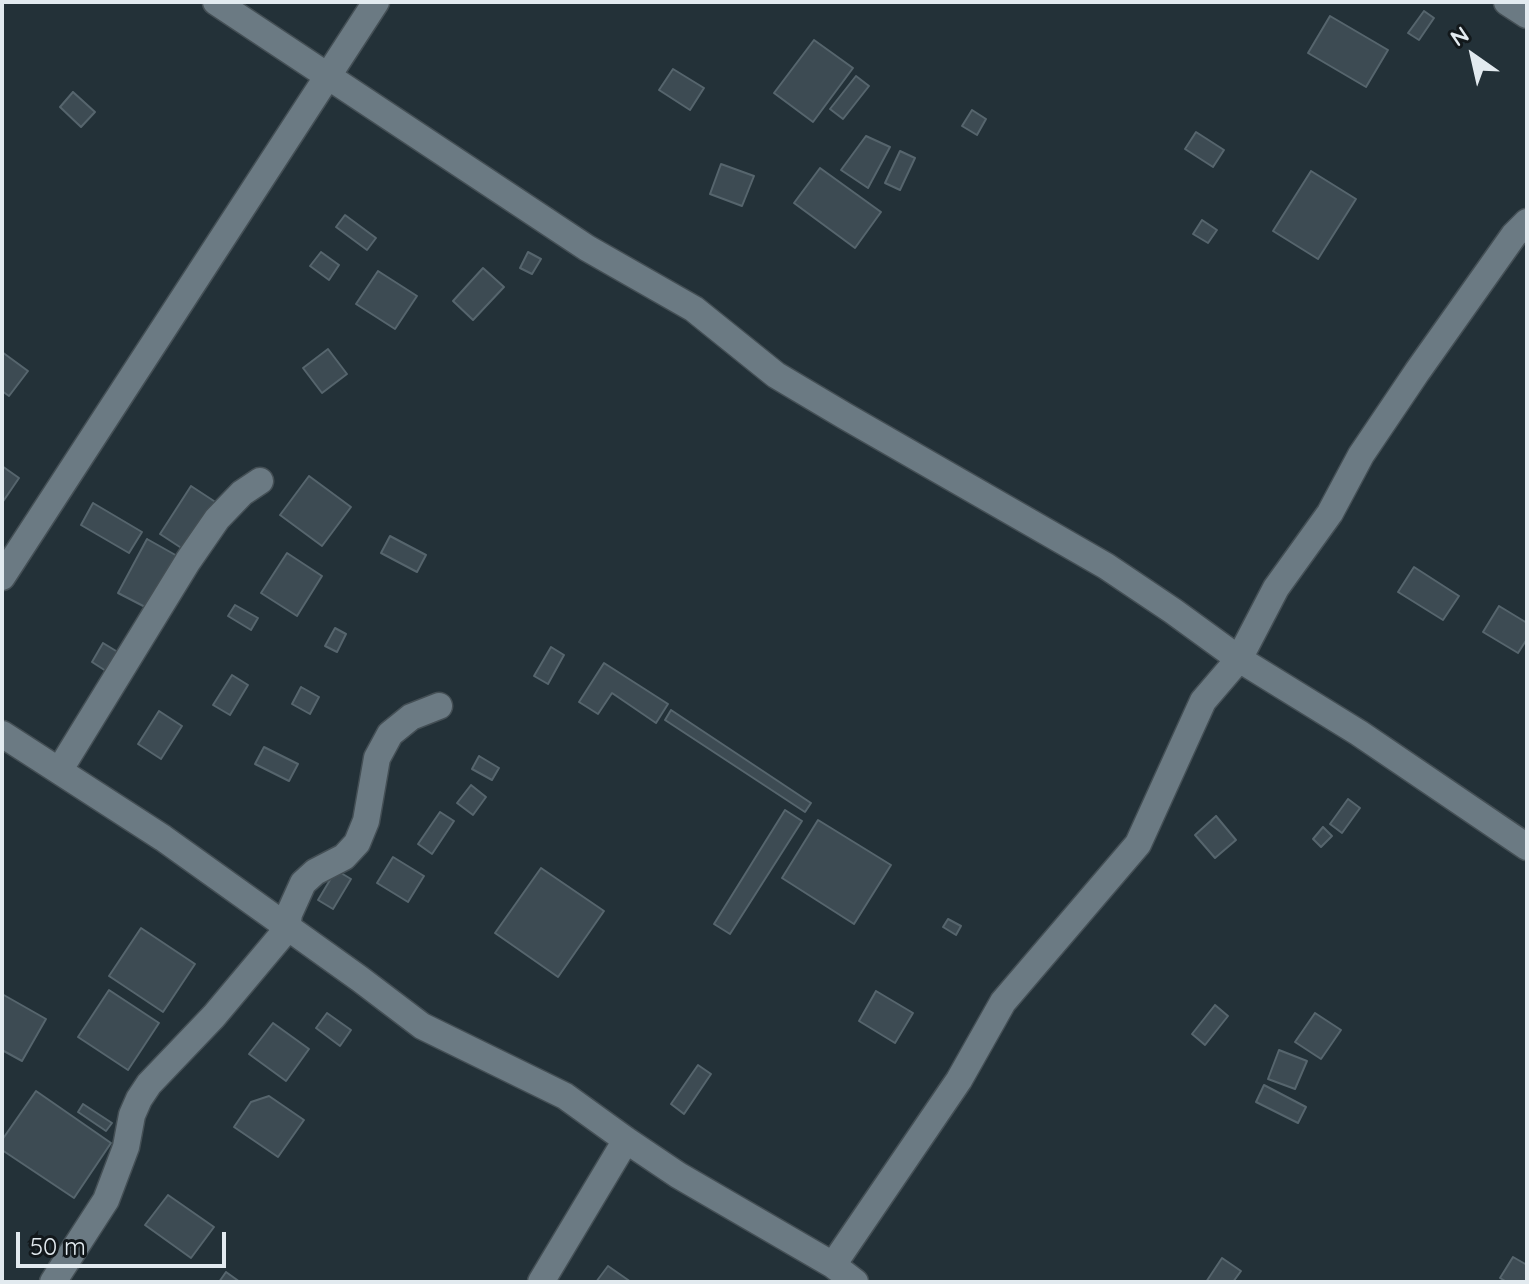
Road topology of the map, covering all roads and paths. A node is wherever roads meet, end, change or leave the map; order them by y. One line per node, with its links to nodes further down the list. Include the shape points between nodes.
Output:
1 (216, 2): 5 (street)
2 (376, 2): 5 (street)
3 (1507, 2): 4 (street)
4 (1527, 15)
5 (327, 76): 8 (street); 9 (street, via 587,248 694,309 776,375 1106,566)
6 (1527, 222): 9 (street, via 1361,455 1330,513 1276,588)
7 (260, 481): 12 (street, via 217,519)
8 (2, 577)
9 (1239, 659): 13 (street); 16 (street, via 1203,701 1138,844 1003,1002 959,1080)
10 (439, 706): 14 (street, via 411,717 390,734 377,758 357,843 303,883)
11 (2, 734): 12 (street)
12 (59, 771): 14 (street, via 163,838)
13 (1527, 847)
14 (287, 929): 15 (street, via 422,1026 565,1096); 17 (street, via 139,1099 106,1200)
15 (626, 1140): 16 (street); 18 (street)
16 (833, 1265): 19 (street)
17 (53, 1282)
18 (541, 1282)
19 (855, 1282)

